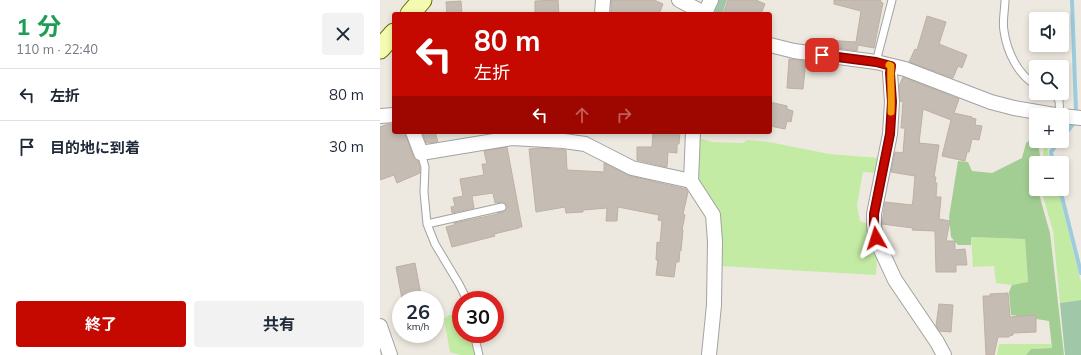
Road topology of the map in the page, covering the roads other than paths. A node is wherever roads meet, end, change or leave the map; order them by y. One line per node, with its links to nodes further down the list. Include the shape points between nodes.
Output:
1 (422, 0): 7 (main road)
2 (604, 0): 8 (street)
3 (679, 0): 9 (street)
4 (711, 0): 10 (street)
5 (892, 0): 15 (lane)
6 (1005, 0): 17 (lane, via 1004,30 1008,51)
7 (412, 12)
8 (602, 12)
9 (701, 12)
10 (706, 12)
11 (392, 35): 13 (main road)
12 (772, 46): 15 (street)
13 (380, 50): 14 (street)
14 (392, 52)
15 (876, 62): 16 (street)
16 (891, 66): 18 (street, via 991,102); 36 (street, via 890,134 874,214 876,238 895,280)
17 (1029, 81)
18 (1029, 111)
19 (392, 115): 20 (street)
20 (380, 116)
21 (1069, 116): 22 (street)
22 (1081, 118)
23 (414, 134): 26 (street)
24 (693, 134): 27 (street)
25 (585, 138): 26 (street, via 564,141 512,138); 27 (street, via 632,168)
26 (421, 153): 29 (lane, via 425,167)
27 (691, 181): 35 (street, via 713,215 714,305)
28 (502, 207): 29 (lane)
29 (427, 224): 30 (lane, via 435,244)
30 (462, 291)
31 (380, 326): 33 (street)
32 (476, 343): 34 (lane)
33 (390, 355)
34 (479, 355)
35 (709, 355)
36 (944, 355)

